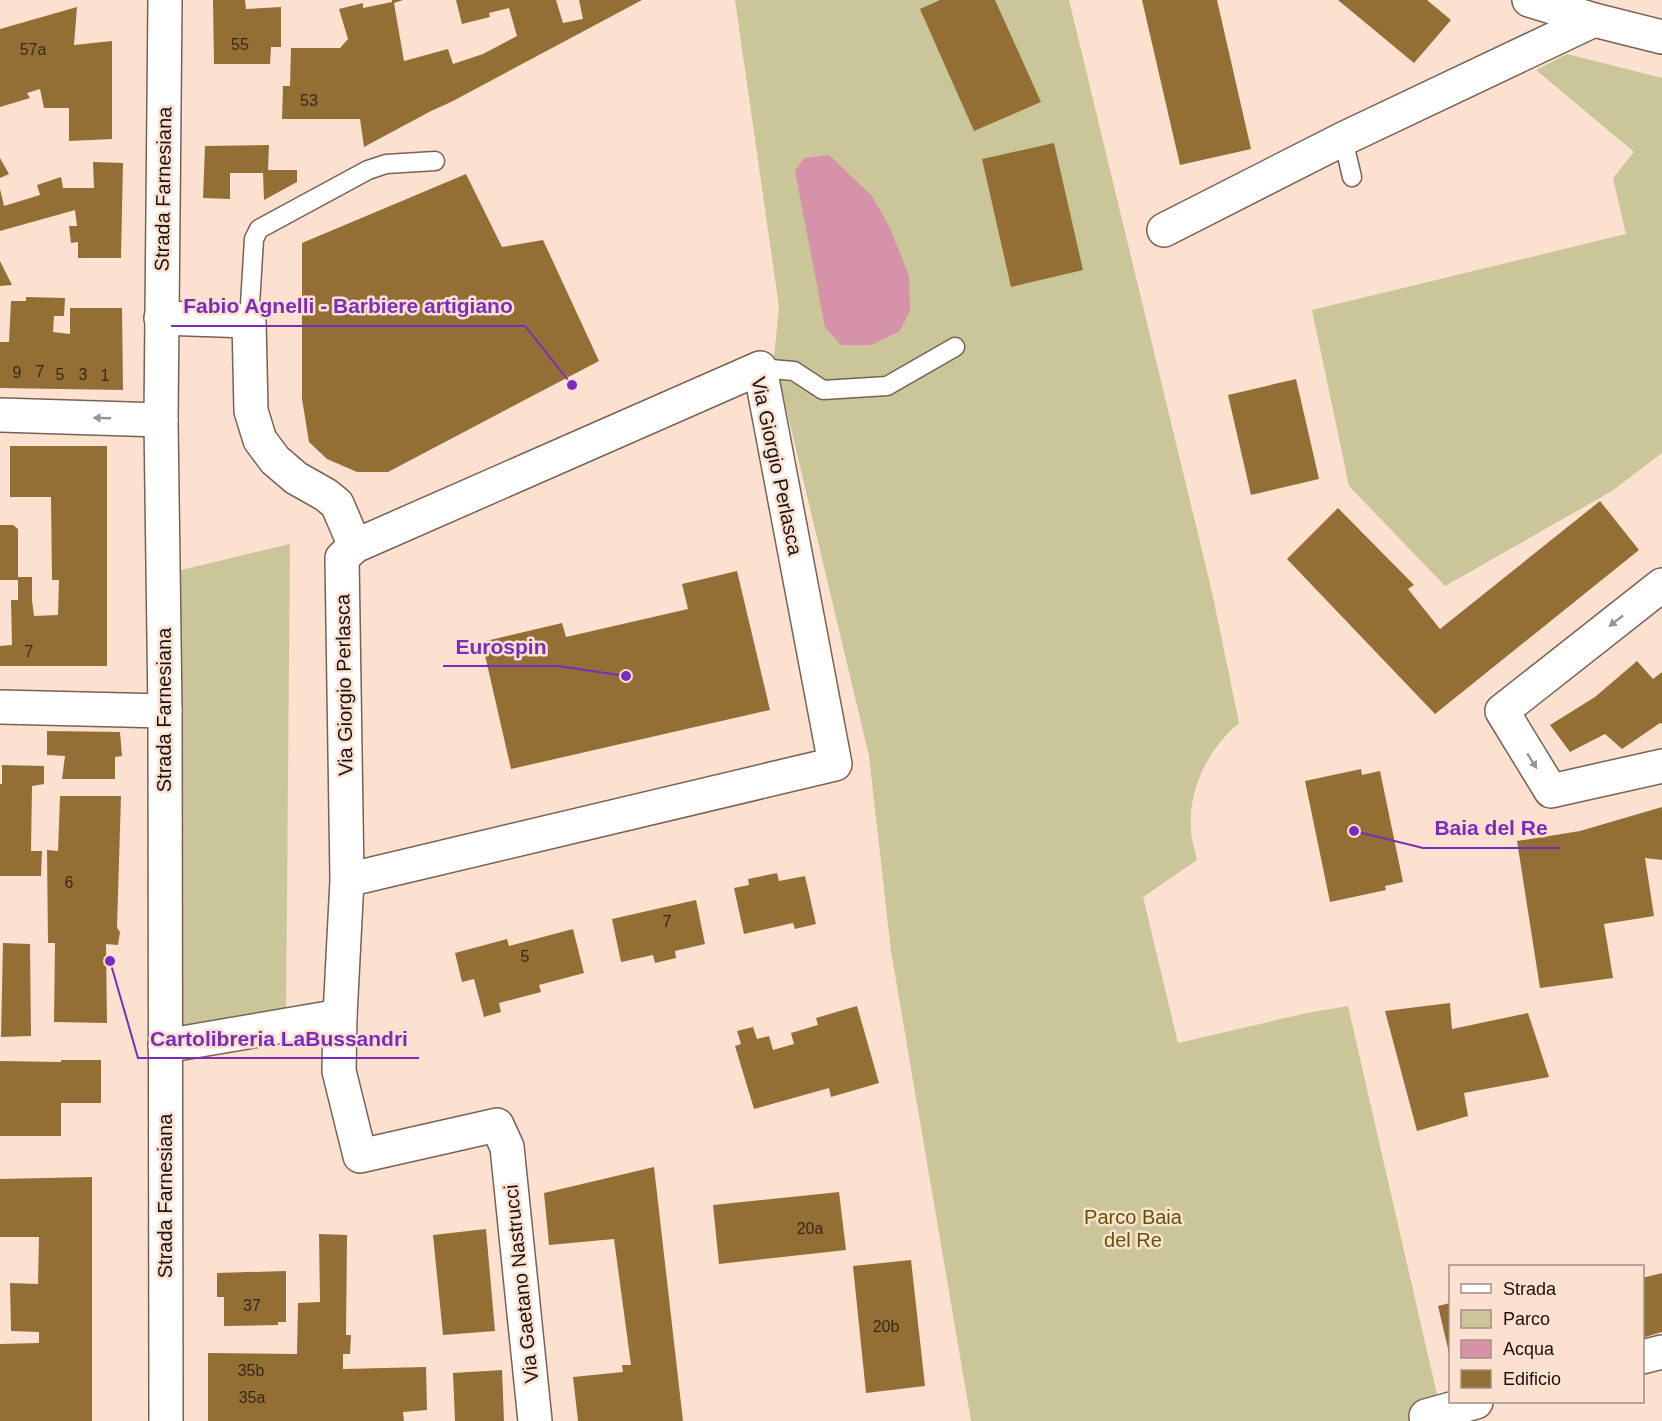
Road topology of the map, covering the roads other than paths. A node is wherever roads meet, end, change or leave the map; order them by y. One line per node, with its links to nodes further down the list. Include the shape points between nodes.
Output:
1 (165, 0): 9 (street, Strada Farnesiana)
2 (1529, 0): 3 (street)
3 (1594, 20): 4 (street); 5 (street)
4 (1662, 37)
5 (1343, 139): 7 (lane); 8 (street)
6 (435, 161): 10 (lane, via 386,164 368,170 259,229 254,238)
7 (1352, 177)
8 (1164, 230)
9 (161, 318): 10 (street); 14 (street, Strada Farnesiana)
10 (249, 321): 15 (street, via 251,411 260,440 296,478 337,504)
11 (956, 347): 12 (lane, via 887,386 823,390 794,371)
12 (760, 368): 15 (street, Via Giorgio Perlasca); 20 (street, Via Giorgio Perlasca, via 835,764)
13 (0, 415): 14 (street, one-way to 13)
14 (161, 420): 18 (street, Strada Farnesiana)
15 (355, 546): 20 (street, Via Giorgio Perlasca, via 342,558)
16 (1662, 585): 19 (street, one-way to 19, via 1502,711 1551,791)
17 (0, 707): 18 (street)
18 (165, 711): 22 (street, Strada Farnesiana)
19 (1662, 766)
20 (347, 880): 21 (street, Via Giorgio Perlasca)
21 (340, 1016): 22 (street); 23 (street, Via Giorgio Perlasca, via 339,1071 360,1156 497,1125)
22 (165, 1046): 28 (street, Strada Farnesiana)
23 (507, 1146): 29 (street, Via Gaetano Nastrucci)
24 (1662, 1352): 25 (street)
25 (1644, 1356)
26 (1469, 1403): 27 (street)
27 (1426, 1416)
28 (166, 1421)
29 (535, 1421)

